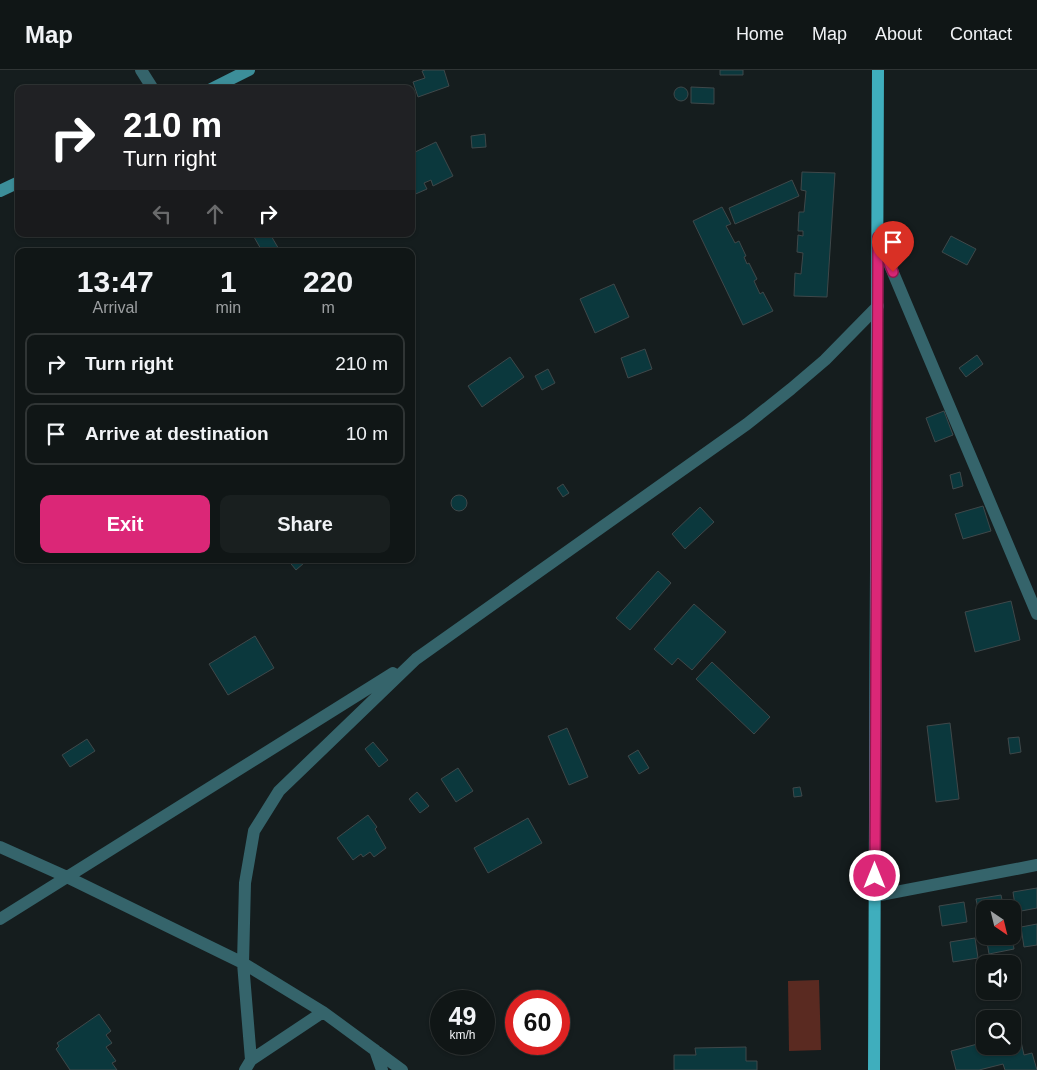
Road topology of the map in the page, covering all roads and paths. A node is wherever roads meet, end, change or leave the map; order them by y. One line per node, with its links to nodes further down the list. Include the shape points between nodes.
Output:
1 (141, 70): 4 (street)
2 (249, 70): 5 (street)
3 (878, 70): 8 (main road)
4 (150, 85)
5 (219, 85)
6 (15, 184): 7 (street)
7 (0, 192)
8 (878, 237): 9 (main road); 10 (street)
9 (878, 306): 11 (street, via 825,360 747,424); 15 (main road)
10 (1037, 614)
11 (416, 659): 14 (street); 17 (street, via 279,790 254,831 245,883)
12 (0, 847): 14 (street)
13 (1037, 864): 15 (street)
14 (66, 877): 16 (street); 17 (street)
15 (875, 896): 23 (main road)
16 (0, 919)
17 (243, 963): 18 (street); 20 (street)
18 (322, 1012): 19 (street); 20 (street)
19 (375, 1050): 21 (street); 22 (street)
20 (248, 1065)
21 (382, 1070)
22 (402, 1070)
23 (874, 1070)

